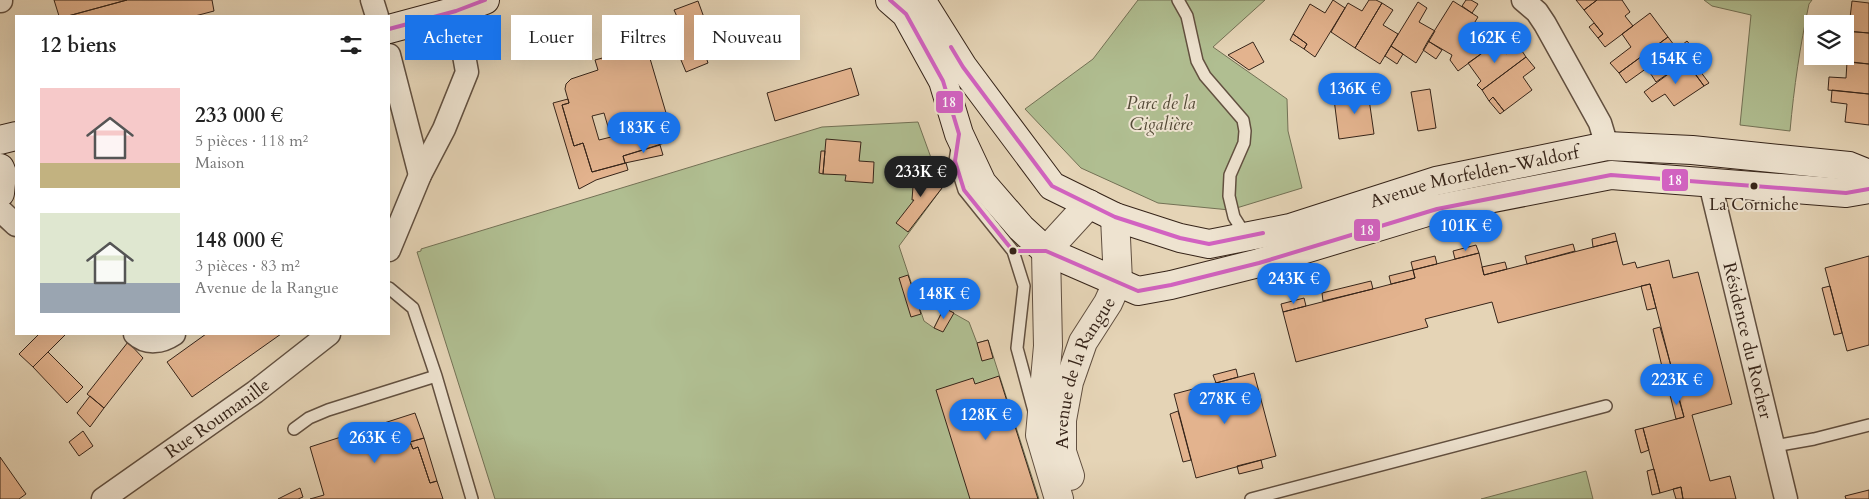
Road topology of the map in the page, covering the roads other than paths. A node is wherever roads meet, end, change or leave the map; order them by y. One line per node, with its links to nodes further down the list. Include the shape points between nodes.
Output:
1 (372, 0): 8 (street)
2 (485, 0): 7 (main road)
3 (890, 0): 11 (main road, Avenue Morfelden-Waldorf, via 906,14 943,81)
4 (921, 0): 21 (main road, Avenue Morfelden-Waldorf, via 963,67 1052,186)
5 (1178, 0): 25 (lane, via 1187,16 1197,62 1243,120 1244,143 1230,175 1229,196 1234,217)
6 (1523, 0): 14 (street, via 1545,24 1600,124)
7 (456, 11): 9 (main road); 17 (street, via 466,72 444,129)
8 (377, 15)
9 (390, 30)
10 (390, 59): 17 (street)
11 (959, 134): 27 (lane, via 955,161 964,190); 28 (main road, Avenue Morfelden-Waldorf, via 982,183)
12 (15, 136): 13 (main road)
13 (0, 140)
14 (1607, 146): 16 (main road, Avenue Morfelden-Waldorf, via 1692,150 1849,166); 25 (main road, Avenue Morfelden-Waldorf, via 1436,181 1290,228)
15 (0, 168): 20 (main road)
16 (1869, 174)
17 (420, 175): 26 (street)
18 (1710, 183): 19 (main road, Avenue Morfelden-Waldorf, via 1846,193); 29 (main road, Avenue Morfelden-Waldorf, via 1611,175 1437,209 1259,263 1171,285 1138,291); 39 (street, Résidence du Rocher)
19 (1869, 188)
20 (0, 193)
21 (1089, 204): 23 (main road, Avenue Morfelden-Waldorf); 28 (main road)
22 (0, 210): 24 (street)
23 (1115, 217): 25 (main road, Avenue Morfelden-Waldorf, via 1209,244); 29 (main road, Avenue de la Rangue)
24 (15, 224)
25 (1246, 236)
26 (390, 248)
27 (1013, 251): 28 (lane); 38 (lane, via 1024,286 1016,348)
28 (1046, 251): 29 (main road, Avenue Morfelden-Waldorf); 38 (main road, Avenue de la Rangue, via 1048,346)
29 (1118, 281): 43 (main road, Avenue de la Rangue, via 1083,342 1063,411 1062,452)
30 (390, 289): 34 (lane, via 413,308)
31 (136, 335): 32 (street, via 157,342)
32 (172, 335)
33 (328, 335): 40 (street, Rue Roumanille, via 255,392)
34 (436, 376): 37 (lane, via 328,410); 41 (lane)
35 (1606, 406): 44 (lane)
36 (1869, 426): 39 (lane)
37 (294, 429)
38 (1040, 435): 42 (main road, Avenue de la Rangue)
39 (1774, 446): 45 (street, Résidence du Rocher)
40 (103, 499)
41 (472, 499)
42 (1059, 499)
43 (1077, 499)
44 (1251, 499)
45 (1786, 499)

